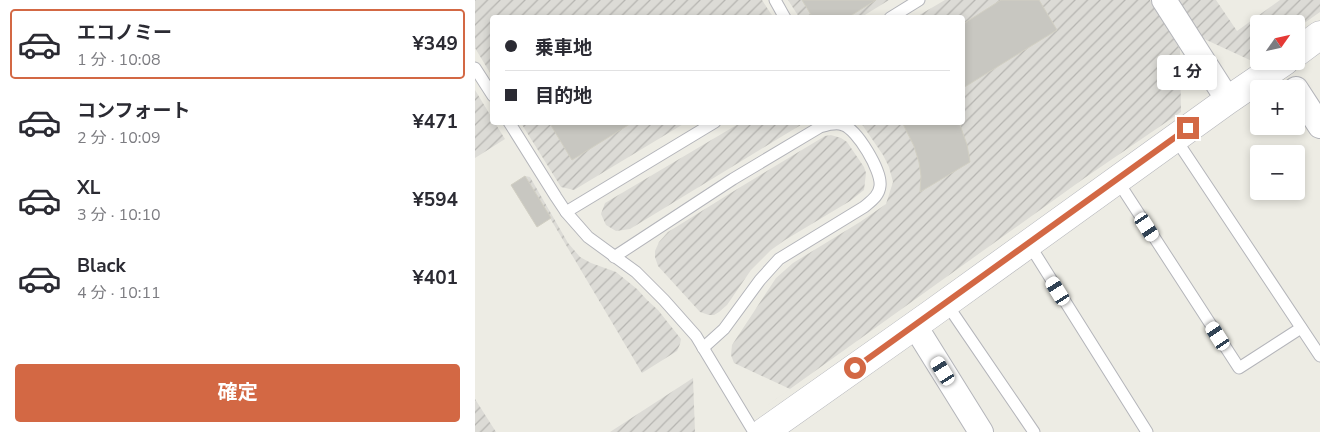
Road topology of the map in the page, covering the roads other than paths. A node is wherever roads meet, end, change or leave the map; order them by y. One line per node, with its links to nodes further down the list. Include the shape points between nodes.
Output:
1 (775, 0): 4 (lane)
2 (919, 0): 5 (lane)
3 (1164, 0): 11 (street)
4 (783, 15)
5 (895, 15)
6 (1320, 35): 7 (street)
7 (1305, 46)
8 (475, 68): 10 (lane)
9 (1272, 70): 11 (street)
10 (490, 91)
11 (1227, 100): 18 (street)
12 (1305, 103): 17 (street)
13 (511, 125): 20 (lane)
14 (710, 125): 20 (lane)
15 (829, 125): 22 (lane, via 820,127 733,179)
16 (843, 125): 26 (lane, via 855,132 879,175 880,187 875,198 779,259 724,329)
17 (1320, 126)
18 (1175, 138): 19 (street); 25 (lane)
19 (1117, 180): 21 (street); 25 (lane, via 1239,368)
20 (566, 212): 22 (lane, via 588,237)
21 (1029, 244): 23 (street); 32 (lane)
22 (614, 257): 26 (lane, via 636,272 664,300)
23 (947, 303): 24 (street); 31 (lane)
24 (915, 326): 29 (street); 30 (street)
25 (1301, 328): 27 (lane)
26 (703, 348): 28 (lane)
27 (1320, 356)
28 (754, 432)
29 (765, 432)
30 (981, 432)
31 (1034, 432)
32 (1147, 432)

